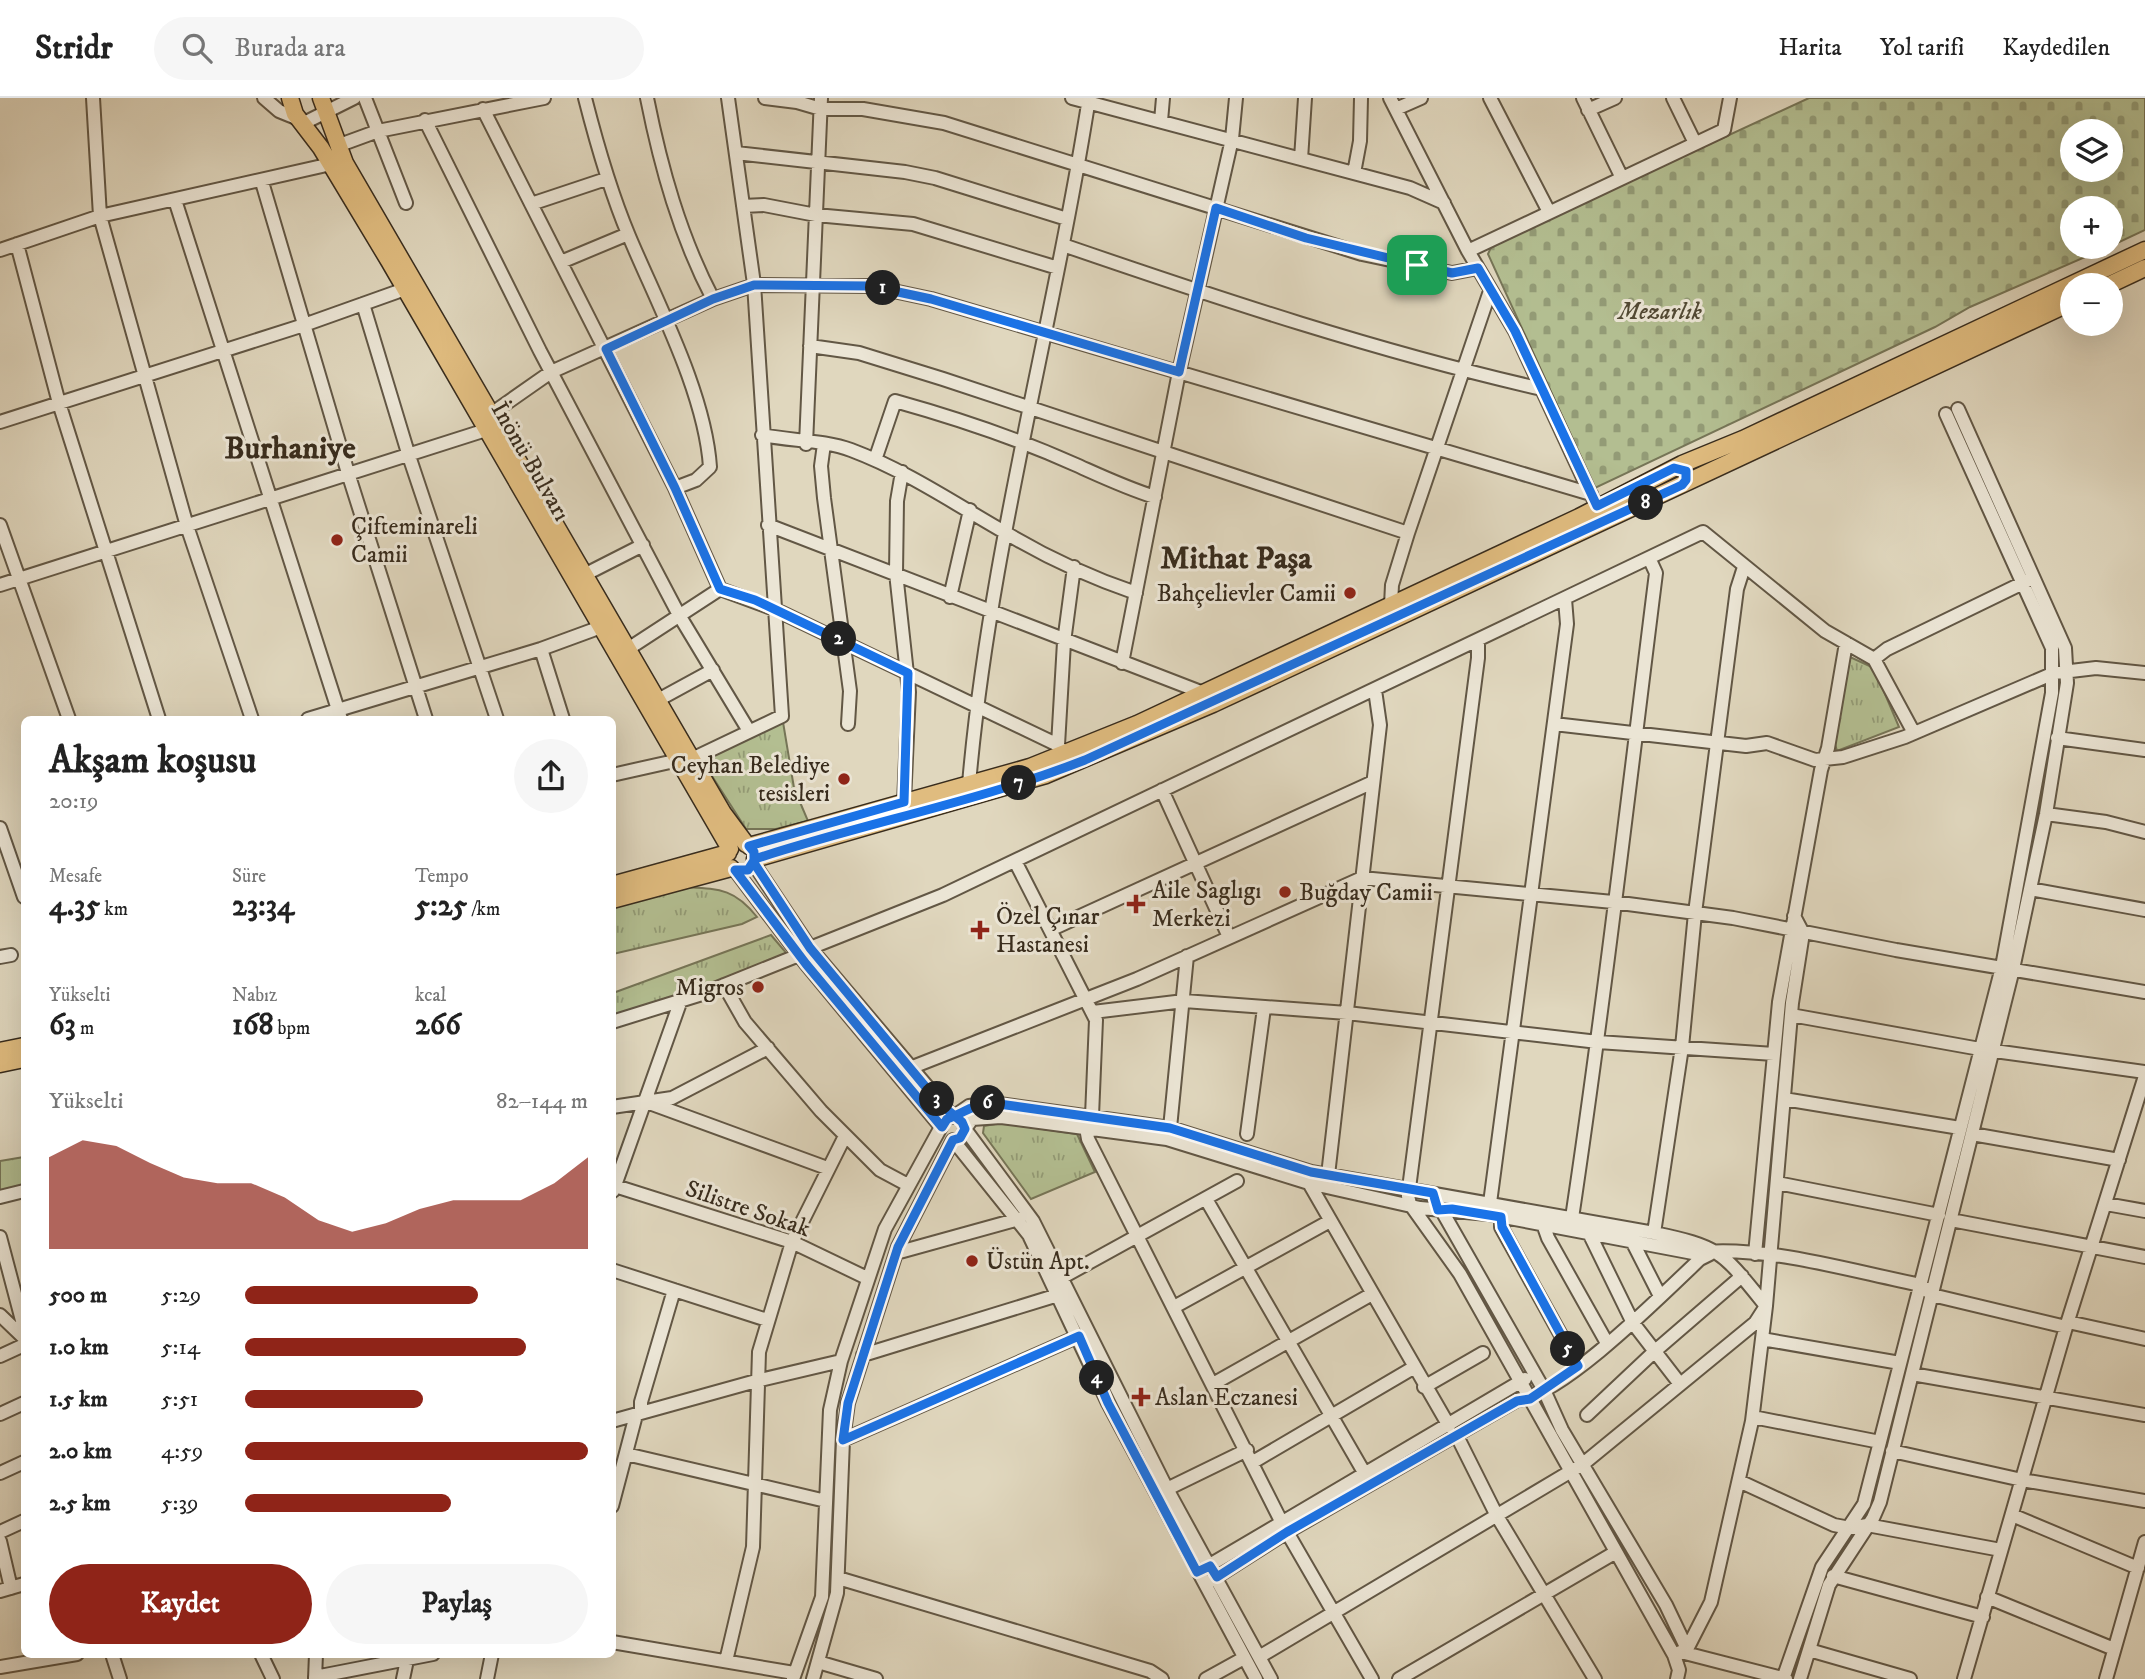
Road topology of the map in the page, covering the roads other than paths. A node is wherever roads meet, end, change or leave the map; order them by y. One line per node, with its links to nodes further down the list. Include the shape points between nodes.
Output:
1 (93, 98): 51 (street)
2 (264, 98): 29 (street)
3 (290, 98): 29 (main road, İnönü Bulvarı)
4 (355, 98): 25 (street)
5 (365, 98): 30 (street)
6 (544, 98): 26 (street)
7 (585, 98): 41 (street)
8 (647, 98): 69 (street, via 669,192 696,268)
9 (728, 98): 34 (street)
10 (765, 98): 22 (street)
11 (1072, 98): 21 (street)
12 (1163, 98): 28 (street)
13 (1236, 98): 31 (street)
14 (1305, 98): 35 (street)
15 (1361, 98): 39 (street)
16 (1421, 98): 23 (street)
17 (1490, 98): 49 (street)
18 (1615, 98): 24 (street)
19 (1673, 98): 32 (street)
20 (1730, 98): 32 (street, via 1724,130)
21 (1088, 100): 28 (street); 38 (street)
22 (821, 103): 37 (street); 38 (street, via 944,123)
23 (1393, 104): 45 (street)
24 (1585, 104): 40 (street)
25 (323, 105): 29 (street, via 312,120); 33 (main road, İnönü Bulvarı)
26 (483, 109): 27 (street); 46 (street)
27 (425, 120): 30 (street); 79 (street)
28 (1161, 121): 31 (street)
29 (300, 122): 36 (main road, İnönü Bulvarı)
30 (378, 131): 33 (street); 44 (street)
31 (1232, 139): 35 (street); 48 (street)
32 (1695, 144): 40 (street)
33 (337, 146): 86 (main road, İnönü Bulvarı)
34 (736, 153): 37 (street); 47 (street)
35 (1301, 159): 39 (street)
36 (331, 164): 42 (street); 66 (main road, İnönü Bulvarı)
37 (818, 164): 50 (street); 52 (street, via 855,164 935,178)
38 (1078, 167): 48 (street); 52 (street)
39 (1354, 173): 45 (street)
40 (1622, 178): 49 (street)
41 (607, 179): 46 (street); 53 (street)
42 (262, 182): 43 (street); 73 (street)
43 (175, 200): 51 (street); 77 (street)
44 (407, 203)
45 (1444, 203): 58 (street)
46 (531, 204): 59 (street)
47 (743, 206): 50 (street, via 764,205); 64 (street)
48 (1216, 208): 61 (street, via 1362,254 1452,273); 67 (street)
49 (1548, 210): 58 (street)
50 (816, 215): 60 (street, via 913,224); 65 (street)
51 (100, 216): 54 (street); 81 (street)
52 (1068, 219): 55 (street)
53 (628, 234): 59 (street); 72 (street)
54 (17, 244): 56 (street); 83 (street)
55 (1063, 245): 60 (street); 67 (street)
56 (0, 250)
57 (2145, 250): 97 (main road)
58 (1468, 251): 61 (street)
59 (561, 262): 76 (street)
60 (1058, 268): 74 (street)
61 (1478, 268): 68 (street)
62 (2145, 268): 63 (main road)
63 (2123, 278)
64 (754, 285): 65 (street); 69 (street); 89 (street)
65 (813, 285): 74 (street, via 904,291); 75 (street)
66 (405, 289): 70 (street); 88 (main road, İnönü Bulvarı)
67 (1199, 291): 78 (street); 80 (street)
68 (1490, 291): 78 (street); 82 (street)
69 (713, 299): 72 (street)
70 (363, 304): 73 (street); 95 (street)
71 (2060, 308): 100 (main road)
72 (666, 320): 76 (street); 101 (street, via 696,404 710,467)
73 (304, 325): 77 (street); 99 (street)
74 (1044, 332): 80 (street); 84 (street)
75 (810, 346): 84 (street, via 859,353); 91 (street)
76 (606, 349): 79 (street); 101 (street)
77 (223, 351): 81 (street); 104 (street)
78 (1461, 370): 82 (street); 93 (street)
79 (551, 372): 86 (street); 113 (street)
80 (1179, 372): 93 (street); 94 (street)
81 (146, 376): 83 (street); 110 (street)
82 (1542, 389): 105 (street)
83 (59, 403): 87 (street); 115 (street)
84 (1029, 410): 90 (street); 94 (street)
85 (1952, 411): 122 (street)
86 (492, 414): 120 (main road, İnönü Bulvarı)
87 (0, 422)
88 (486, 430): 95 (street); 132 (main road, İnönü Bulvarı)
89 (762, 435): 91 (street); 109 (street)
90 (1023, 443): 96 (street, via 895,401); 103 (street, via 1116,485); 112 (street)
91 (806, 444): 92 (street)
92 (824, 444): 96 (street); 114 (street, via 822,477)
93 (1436, 449): 105 (street); 111 (street)
94 (1164, 451): 103 (street); 111 (street)
95 (408, 453): 99 (street); 141 (street)
96 (875, 460): 98 (street)
97 (1674, 468): 100 (main road, via 1686,471); 102 (main road)
98 (902, 472): 106 (street); 119 (street)
99 (348, 473): 104 (street); 147 (street)
100 (1682, 485): 107 (main road)
101 (675, 488): 124 (street)
102 (1616, 496): 105 (main road); 107 (main road, via 1615,507)
103 (1155, 497): 125 (street)
104 (271, 499): 110 (street); 152 (street)
105 (1594, 500): 128 (main road)
106 (970, 510): 112 (street); 126 (street)
107 (1626, 512): 178 (main road, via 1085,760 1033,779)
108 (0, 525): 121 (street)
109 (768, 525): 114 (street); 129 (street)
110 (187, 526): 115 (street); 155 (street)
111 (1408, 533): 128 (street, via 1392,585)
112 (1006, 534): 117 (street); 130 (street)
113 (642, 545): 120 (street); 131 (street)
114 (833, 549): 119 (street); 133 (street)
115 (103, 552): 121 (street); 154 (street)
116 (1650, 560): 118 (street, via 1703,532); 127 (street); 162 (street, via 1656,573)
117 (1074, 567): 125 (street); 134 (street)
118 (1744, 567): 136 (street); 165 (street, via 1737,589)
119 (896, 573): 126 (street); 144 (street)
120 (584, 575): 138 (main road, İnönü Bulvarı)
121 (22, 580): 123 (street); 153 (street)
122 (2029, 581): 139 (street); 143 (street, via 2065,648); 145 (street, via 2052,648)
123 (0, 585)
124 (720, 589): 129 (street); 131 (street)
125 (1136, 593): 140 (street)
126 (950, 597): 130 (street)
127 (1565, 599): 135 (street); 160 (street, via 1567,624)
128 (1391, 605): 149 (main road)
129 (774, 609): 133 (street); 161 (street, via 782,716)
130 (990, 613): 134 (street); 151 (street)
131 (679, 615): 138 (street); 142 (street)
132 (601, 627): 137 (street); 168 (main road, İnönü Bulvarı)
133 (844, 642): 144 (street); 159 (street, via 850,691)
134 (1064, 642): 140 (street); 166 (street)
135 (1478, 642): 148 (street); 185 (street)
136 (1846, 643): 139 (street); 169 (street)
137 (541, 649): 141 (street); 158 (street)
138 (628, 649): 150 (main road, İnönü Bulvarı)
139 (1874, 659): 163 (street)
140 (1122, 663): 149 (street)
141 (480, 669): 147 (street); 157 (street)
142 (713, 670): 150 (street); 161 (street)
143 (2068, 671): 145 (street); 146 (street, via 2109,668); 164 (street)
144 (908, 673): 151 (street); 174 (street)
145 (2054, 673): 163 (street); 198 (street)
146 (2145, 673)
147 (415, 688): 152 (street); 156 (street)
148 (1375, 690): 171 (street, via 1380,725); 173 (street)
149 (1206, 694): 166 (main road)
150 (658, 700): 168 (main road, İnönü Bulvarı)
151 (976, 706): 166 (street); 172 (street)
152 (340, 715)
153 (68, 716)
154 (158, 716)
155 (251, 716)
156 (425, 716)
157 (496, 716)
158 (562, 716)
159 (848, 724)
160 (1554, 724): 162 (street); 188 (street)
161 (749, 732): 168 (street)
162 (1636, 733): 165 (street); 190 (street)
163 (1914, 733): 169 (street)
164 (2057, 738): 167 (street); 175 (street)
165 (1718, 743): 169 (street, via 1767,743 1815,760); 192 (street)
166 (1061, 750): 172 (main road)
167 (2145, 750)
168 (685, 759): 170 (street); 178 (main road, İnönü Bulvarı)
169 (1825, 759): 194 (street, via 1794,916)
170 (616, 774)
171 (1373, 782): 180 (street); 183 (street)
172 (969, 784): 174 (main road)
173 (1162, 790): 179 (street); 180 (street)
174 (904, 802): 178 (main road)
175 (2046, 814): 177 (street); 186 (street)
176 (0, 828): 182 (street)
177 (2145, 832)
178 (741, 857): 184 (main road); 189 (main road); 196 (street); 196 (street)
179 (1014, 861): 193 (street); 196 (street)
180 (1194, 862): 193 (street); 195 (street)
181 (1, 875): 182 (street)
182 (15, 875): 187 (street)
183 (1362, 878): 185 (street); 195 (street); 206 (street)
184 (616, 884)
185 (1448, 887): 188 (street); 209 (street)
186 (2030, 888): 191 (street); 198 (street)
187 (21, 890)
188 (1533, 895): 190 (street); 210 (street)
189 (616, 899)
190 (1613, 902): 192 (street); 211 (street)
191 (2145, 910)
192 (1695, 913): 194 (street); 213 (street)
193 (1052, 929): 201 (street)
194 (1796, 931): 198 (street); 207 (street); 217 (street)
195 (1230, 937): 197 (street)
196 (805, 951): 199 (street); 220 (street); 227 (street)
197 (1187, 956): 201 (street); 203 (street)
198 (2007, 968): 200 (street); 215 (street)
199 (724, 985): 202 (street); 214 (street, via 745,1022)
200 (2145, 992)
201 (1087, 999): 205 (street); 220 (street)
202 (681, 1000): 208 (street); 223 (street)
203 (1184, 1001): 204 (street); 205 (street); 228 (street)
204 (1264, 1008): 206 (street); 231 (street)
205 (1093, 1012): 226 (street)
206 (1347, 1013): 209 (street); 237 (street)
207 (1791, 1016): 215 (street); 222 (street)
208 (616, 1021)
209 (1432, 1025): 210 (street); 244 (street)
210 (1515, 1033): 211 (street); 249 (street)
211 (1598, 1042): 213 (street); 256 (street)
212 (21, 1047): 216 (main road)
213 (1682, 1047): 217 (street); 261 (street)
214 (768, 1048): 223 (street, via 672,1098); 233 (street)
215 (1987, 1050): 221 (street); 229 (street); 232 (street)
216 (0, 1051)
217 (1774, 1054): 269 (street)
218 (21, 1060): 219 (main road)
219 (0, 1064)
220 (910, 1068): 225 (street)
221 (2144, 1081): 235 (street)
222 (1784, 1099): 229 (street); 241 (street)
223 (644, 1101): 224 (street); 236 (street); 238 (street)
224 (616, 1106)
225 (953, 1117): 226 (street, via 969,1106 992,1103); 227 (street); 230 (street)
226 (1089, 1122): 228 (street); 230 (street, via 988,1116 972,1119); 240 (street, via 1167,1139); 263 (street, via 1088,1139)
227 (942, 1127): 234 (street, via 946,1138); 242 (street)
228 (1170, 1128): 237 (street)
229 (1960, 1128): 255 (street)
230 (965, 1129): 234 (street); 276 (street, via 1034,1221)
231 (1247, 1134)
232 (1972, 1135): 235 (street); 255 (street)
233 (845, 1136): 236 (street); 242 (street, via 880,1170)
234 (953, 1140): 257 (street); 268 (street)
235 (2119, 1160): 251 (street)
236 (827, 1167): 265 (street)
237 (1328, 1175): 244 (street)
238 (616, 1179)
239 (1237, 1181): 248 (street)
240 (1309, 1183): 250 (street); 258 (street)
241 (1777, 1183): 255 (street); 270 (street)
242 (908, 1185): 275 (street)
243 (616, 1188): 265 (street, Silistre Sokak)
244 (1409, 1189): 246 (street); 250 (street)
245 (21, 1192): 247 (street)
246 (1433, 1193): 249 (street); 252 (street)
247 (0, 1197)
248 (1206, 1199): 263 (street); 272 (street)
249 (1490, 1203): 256 (street)
250 (1410, 1204): 252 (street); 308 (street, via 1460,1274)
251 (2106, 1204): 253 (street); 266 (street)
252 (1438, 1210): 254 (street); 305 (street)
253 (2145, 1211)
254 (1501, 1217): 259 (street); 303 (street, via 1502,1227)
255 (1945, 1217): 266 (street); 277 (street); 281 (street)
256 (1572, 1218): 261 (street)
257 (1019, 1219): 268 (street); 280 (street)
258 (1330, 1221): 272 (street); 279 (street)
259 (1543, 1224): 260 (street); 295 (street)
260 (1589, 1233): 264 (street); 288 (street)
261 (1654, 1233): 267 (street)
262 (0, 1237): 286 (street)
263 (1138, 1238): 276 (street); 284 (street)
264 (1632, 1241): 267 (street, via 1693,1253); 282 (street)
265 (792, 1242): 275 (street, Silistre Sokak); 287 (street)
266 (2093, 1246): 271 (street); 289 (street)
267 (1716, 1250): 269 (street); 274 (street); 282 (street)
268 (896, 1253): 299 (street)
269 (1755, 1254): 270 (street)
270 (1771, 1256): 277 (street); 283 (street)
271 (2145, 1257)
272 (1246, 1269): 284 (street); 294 (street)
273 (616, 1271): 278 (street)
274 (1742, 1276): 283 (street); 297 (street)
275 (867, 1278): 301 (street)
276 (1062, 1278): 337 (street)
277 (1920, 1285): 281 (street); 302 (street)
278 (674, 1290): 287 (street); 317 (street)
279 (1372, 1294): 294 (street); 304 (street)
280 (1058, 1295): 291 (street); 299 (street)
281 (1932, 1295): 289 (street); 306 (street)
282 (1660, 1296): 288 (street)
283 (1766, 1306): 292 (street); 310 (street, via 1755,1323)
284 (1174, 1307): 309 (street)
285 (0, 1315): 290 (street)
286 (21, 1317)
287 (767, 1320): 307 (street)
288 (1633, 1323): 295 (street); 297 (street)
289 (2067, 1325): 293 (street); 313 (street)
290 (21, 1335)
291 (1079, 1336): 324 (street); 356 (street, via 1108,1403)
292 (1762, 1339): 302 (street); 321 (street)
293 (2145, 1339)
294 (1288, 1341): 309 (street); 319 (street)
295 (1607, 1343): 303 (street)
296 (21, 1346): 300 (street)
297 (1654, 1351): 310 (street); 318 (street)
298 (1483, 1353): 311 (street)
299 (863, 1355): 324 (street)
300 (0, 1356)
301 (841, 1361): 307 (street); 339 (street, via 830,1410)
302 (1900, 1363): 325 (street)
303 (1578, 1366): 312 (street)
304 (1413, 1368): 311 (street); 319 (street)
305 (1534, 1374): 308 (street); 312 (street)
306 (1912, 1374): 313 (street); 326 (street)
307 (756, 1381): 317 (street); 336 (street)
308 (1520, 1382): 314 (street); 323 (street)
309 (1213, 1384): 328 (street)
310 (1680, 1384): 330 (street)
311 (1424, 1387): 323 (street)
312 (1544, 1390): 314 (street); 330 (street)
313 (2046, 1396): 320 (street); 334 (street)
314 (1530, 1399): 323 (street); 331 (street)
315 (21, 1405): 316 (street)
316 (0, 1414)
317 (638, 1414): 322 (street); 327 (street)
318 (1587, 1415)
319 (1332, 1416): 328 (street); 333 (street)
320 (2145, 1416)
321 (1753, 1417): 325 (street); 335 (street)
322 (616, 1420)
323 (1453, 1431): 333 (street); 342 (street); 345 (street)
324 (843, 1440): 355 (street)
325 (1880, 1442): 346 (street, via 1864,1504)
326 (1892, 1451): 334 (street); 344 (street, via 1880,1502)
327 (626, 1454): 336 (street); 338 (street)
328 (1250, 1456): 337 (street); 345 (street)
329 (21, 1463): 332 (street)
330 (1583, 1464): 331 (street); 365 (street, via 1666,1605)
331 (1570, 1471): 342 (street); 351 (street)
332 (0, 1473)
333 (1365, 1474): 345 (street)
334 (2022, 1480): 340 (street); 341 (street)
335 (1739, 1481): 346 (street, via 1833,1525); 365 (street, via 1711,1602)
336 (754, 1485): 339 (street); 375 (street, via 753,1547)
337 (1167, 1489): 353 (street)
338 (616, 1491)
339 (826, 1501): 378 (street, via 821,1597)
340 (2145, 1501)
341 (2012, 1515): 350 (street); 352 (street)
342 (1497, 1516): 358 (street); 360 (street)
343 (21, 1522): 347 (street)
344 (1867, 1525): 346 (street); 350 (street); 354 (street)
345 (1285, 1527): 353 (street); 360 (street)
346 (1850, 1528): 395 (street, via 1814,1585)
347 (0, 1532)
348 (0, 1541): 357 (street)
349 (2145, 1542): 352 (street)
350 (2001, 1550): 359 (street)
351 (1616, 1552): 358 (street); 365 (street)
352 (2137, 1568): 363 (street)
353 (1213, 1572): 356 (street); 366 (street)
354 (1833, 1576): 361 (street); 364 (street)
355 (838, 1578): 376 (street); 387 (street, via 1150,1671)
356 (1200, 1578): 373 (street)
357 (6, 1589)
358 (1543, 1594): 392 (street); 393 (street)
359 (1987, 1597): 361 (street); 363 (street)
360 (1333, 1611): 366 (street); 391 (street)
361 (1983, 1617): 398 (street)
362 (616, 1643): 375 (street)
363 (2114, 1649): 399 (street)
364 (1809, 1650): 396 (street); 397 (street)
365 (1681, 1652): 394 (street); 395 (street)
366 (1259, 1657): 390 (street)
367 (53, 1658): 377 (street)
368 (113, 1658): 381 (street)
369 (263, 1658): 382 (street)
370 (316, 1658): 380 (street)
371 (416, 1658): 374 (street)
372 (491, 1658): 384 (street)
373 (1244, 1658): 379 (street); 388 (street)
374 (407, 1660): 380 (street); 383 (street)
375 (726, 1661): 378 (street)
376 (818, 1662): 385 (street); 386 (street)
377 (0, 1667)
378 (794, 1676)
379 (1254, 1676): 389 (street)
380 (315, 1678)
381 (120, 1679)
382 (273, 1679)
383 (403, 1679)
384 (487, 1679)
385 (813, 1679)
386 (876, 1679)
387 (1162, 1679)
388 (1206, 1679)
389 (1239, 1679)
390 (1271, 1679)
391 (1372, 1679)
392 (1399, 1679)
393 (1595, 1679)
394 (1676, 1679)
395 (1784, 1679)
396 (1800, 1679)
397 (1910, 1679)
398 (1964, 1679)
399 (2106, 1679)

